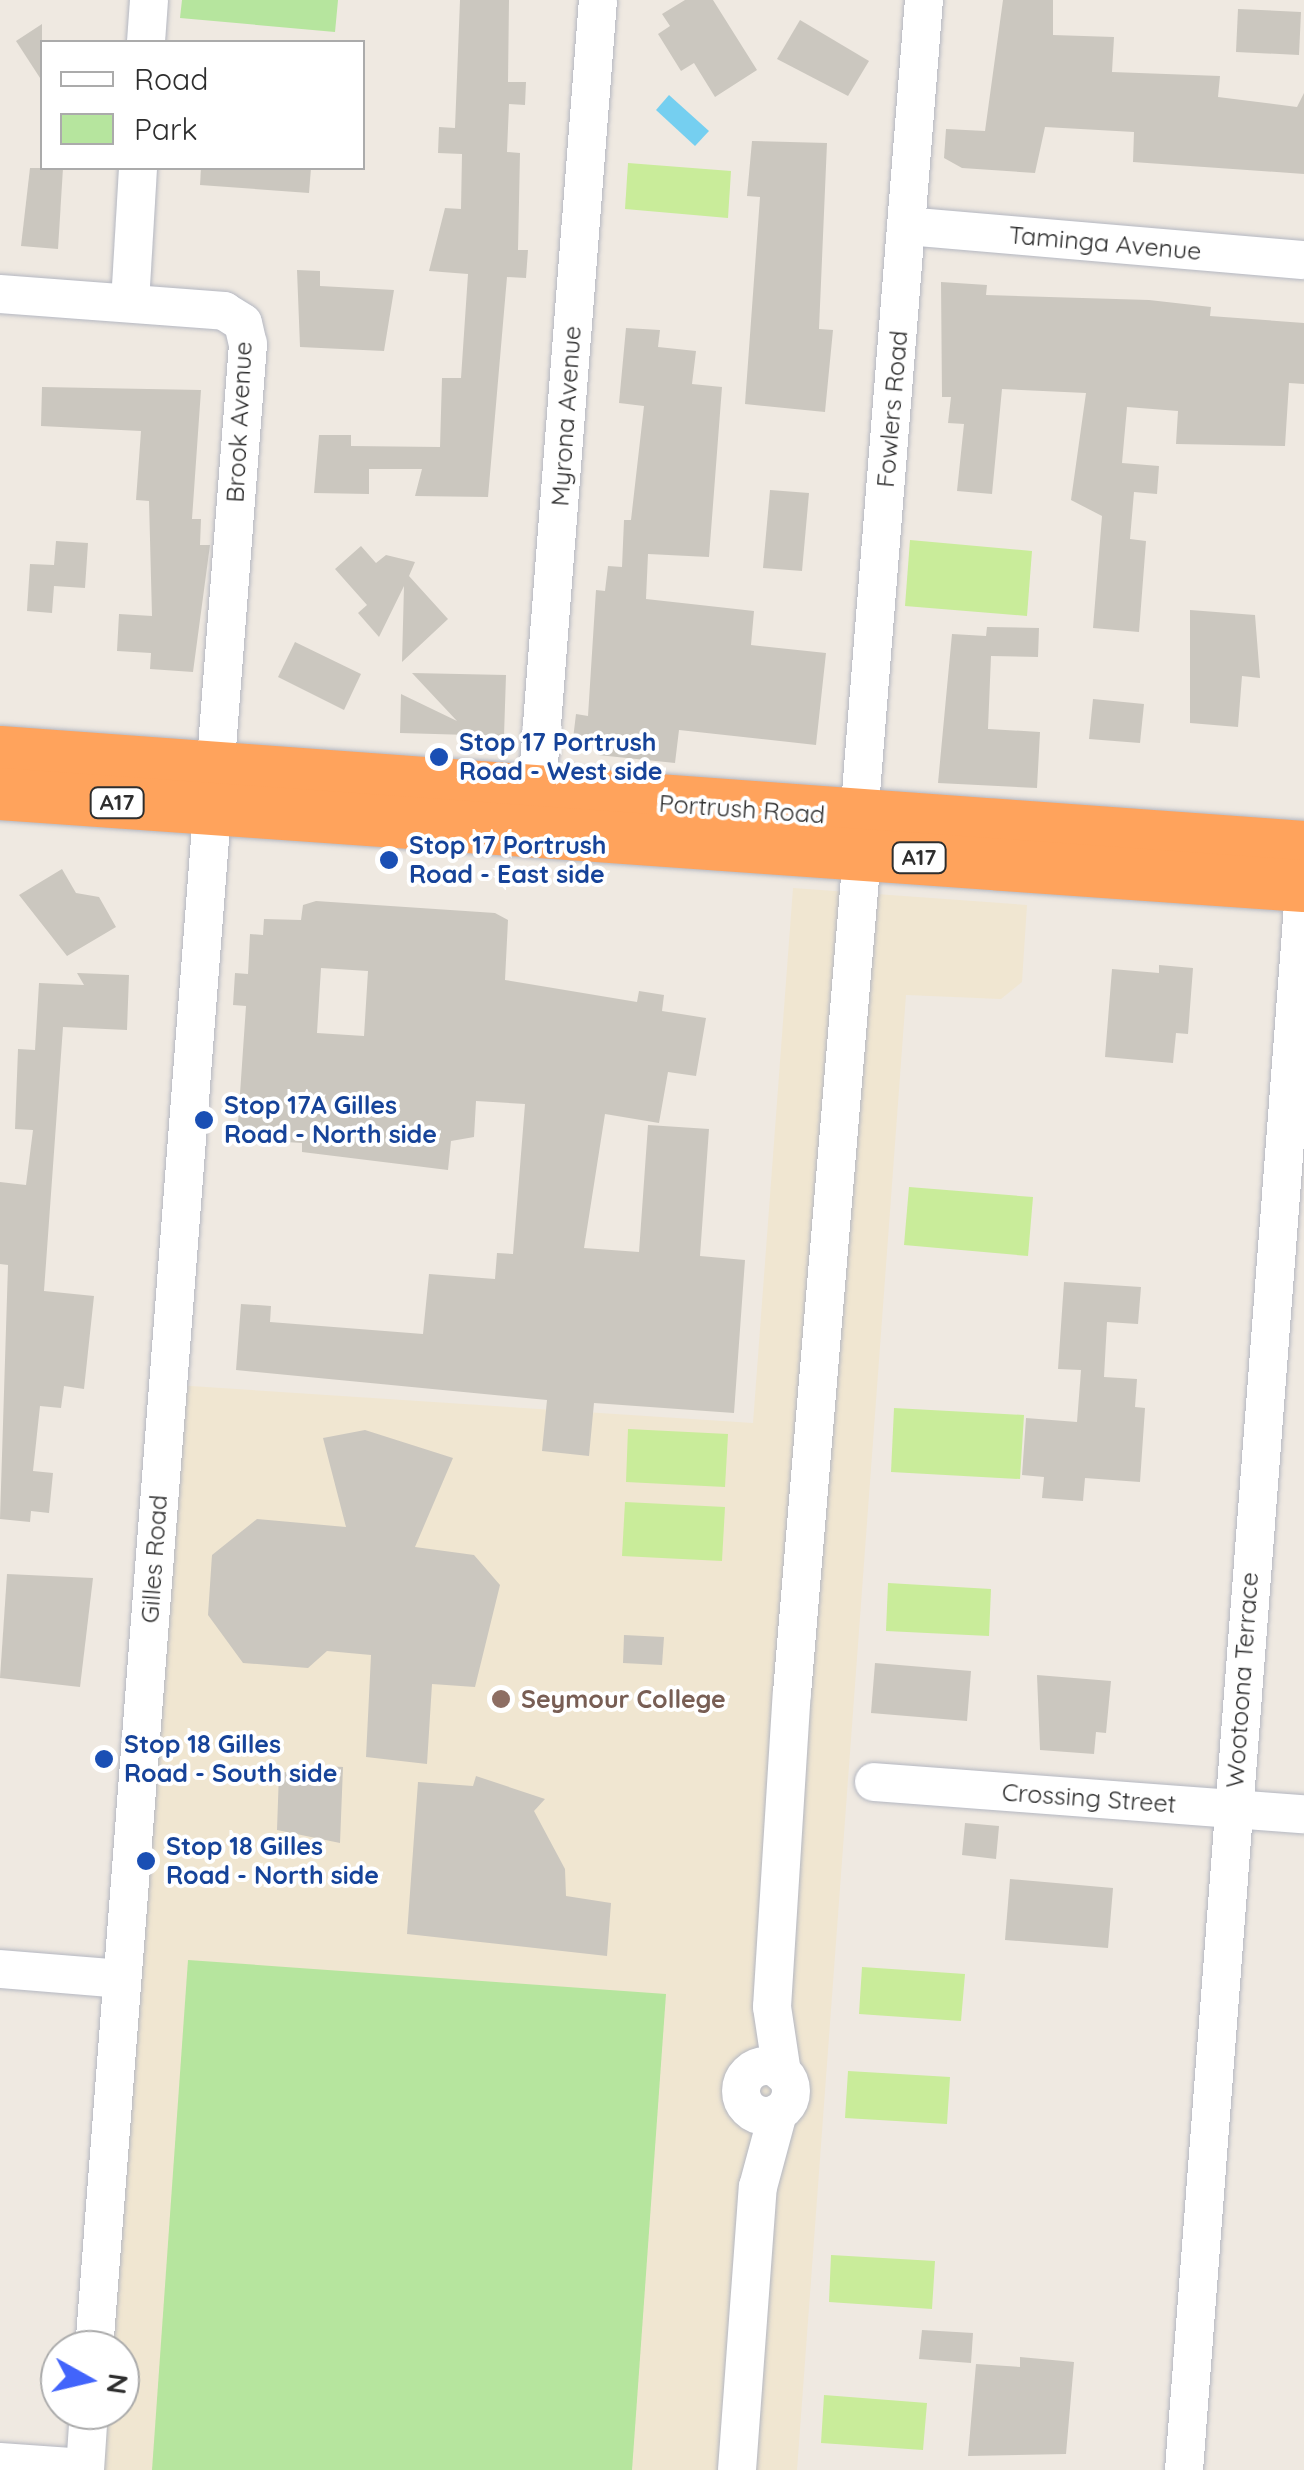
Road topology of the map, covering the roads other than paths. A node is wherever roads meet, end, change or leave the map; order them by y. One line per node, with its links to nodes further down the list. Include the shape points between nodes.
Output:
1 (149, 0): 4 (street)
2 (598, 0): 13 (street, Myrona Avenue)
3 (924, 0): 6 (street, Fowlers Road)
4 (146, 40)
5 (138, 170): 9 (street)
6 (906, 226): 7 (street, Taminga Avenue); 14 (street, Fowlers Road)
7 (1304, 260)
8 (0, 294): 9 (street, Brook Avenue)
9 (130, 303): 11 (street, Brook Avenue, via 224,311 244,324 248,344)
10 (0, 752): 11 (highway, Portrush Road / A17)
11 (213, 789): 12 (highway, Portrush Road / A17); 13 (highway, Portrush Road / A17); 21 (street, Gilles Road)
12 (0, 794)
13 (535, 814): 14 (highway, Portrush Road / A17)
14 (861, 837): 15 (highway, Portrush Road / A17); 16 (highway, Portrush Road / A17); 26 (street, Fowlers Road)
15 (1304, 847)
16 (1304, 888): 18 (street, Wootoona Terrace)
17 (874, 1782): 18 (street, Crossing Street)
18 (1232, 1808): 19 (street, Crossing Street); 27 (street, Wootoona Terrace)
19 (1304, 1814)
20 (0, 1969): 21 (street)
21 (122, 1979): 22 (street, Gilles Road)
22 (96, 2330)
23 (88, 2430): 25 (street)
24 (0, 2462): 25 (street)
25 (85, 2469)
26 (737, 2470)
27 (1184, 2470)

